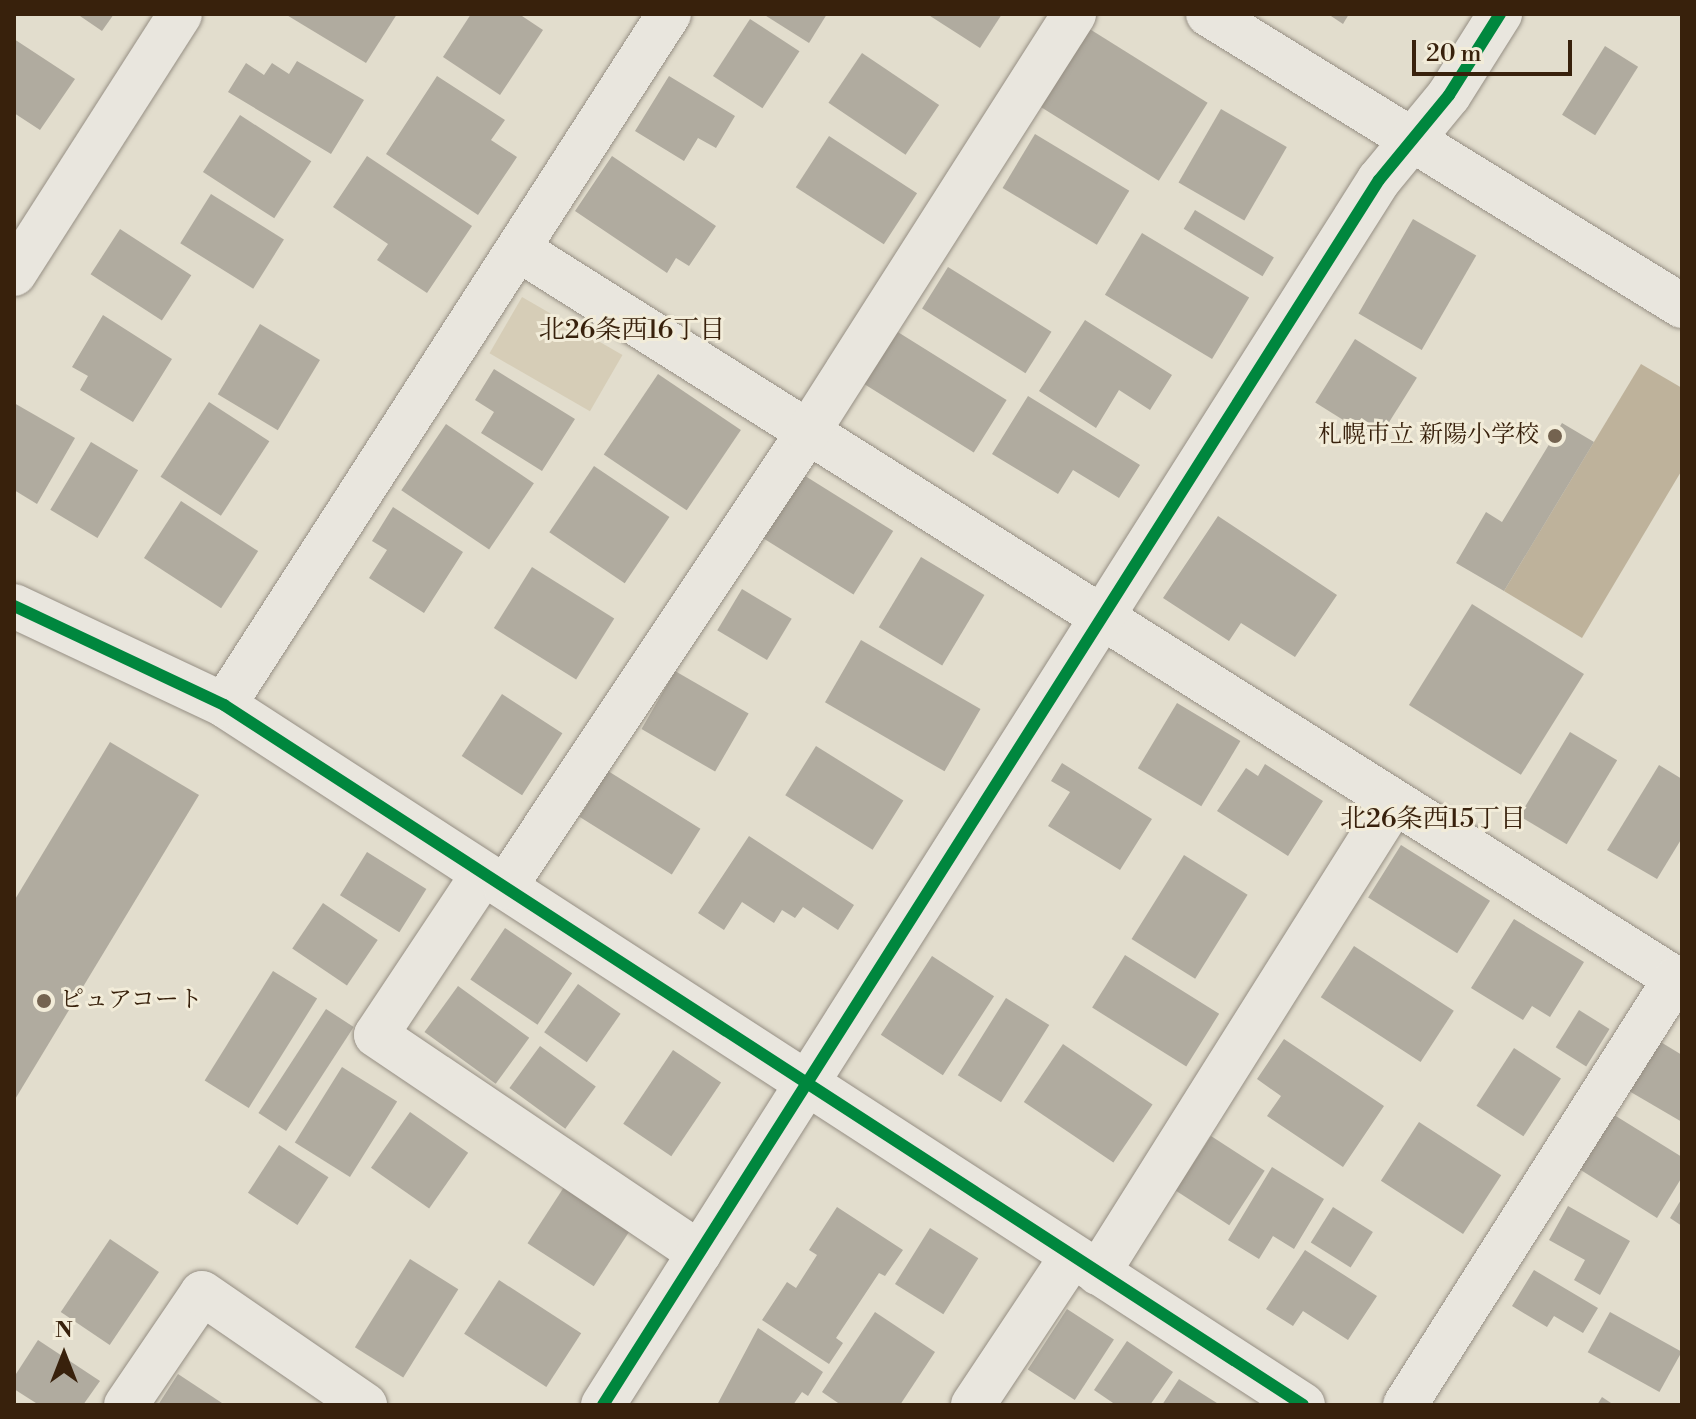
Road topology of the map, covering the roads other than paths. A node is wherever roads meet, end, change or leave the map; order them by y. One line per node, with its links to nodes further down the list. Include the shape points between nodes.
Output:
1 (180, 14): 8 (street)
2 (669, 14): 7 (street)
3 (1074, 14): 10 (street)
4 (1208, 14): 6 (street)
5 (1500, 14): 6 (street, via 1449,95)
6 (1411, 140): 9 (street); 12 (street, via 1379,180)
7 (518, 249): 10 (street); 13 (street)
8 (14, 274)
9 (1682, 306)
10 (808, 432): 12 (street); 15 (street)
11 (14, 606): 13 (street)
12 (1101, 618): 14 (street); 17 (street)
13 (224, 705): 15 (street)
14 (1394, 802): 16 (street); 19 (street)
15 (494, 881): 17 (street); 18 (street, via 376,1035)
16 (1679, 981): 25 (street)
17 (807, 1083): 18 (street); 19 (street)
18 (699, 1253): 22 (street)
19 (1085, 1264): 23 (street); 24 (street)
20 (126, 1405): 21 (street, via 202,1293)
21 (365, 1405)
22 (603, 1405)
23 (973, 1405)
24 (1303, 1405)
25 (1405, 1405)

